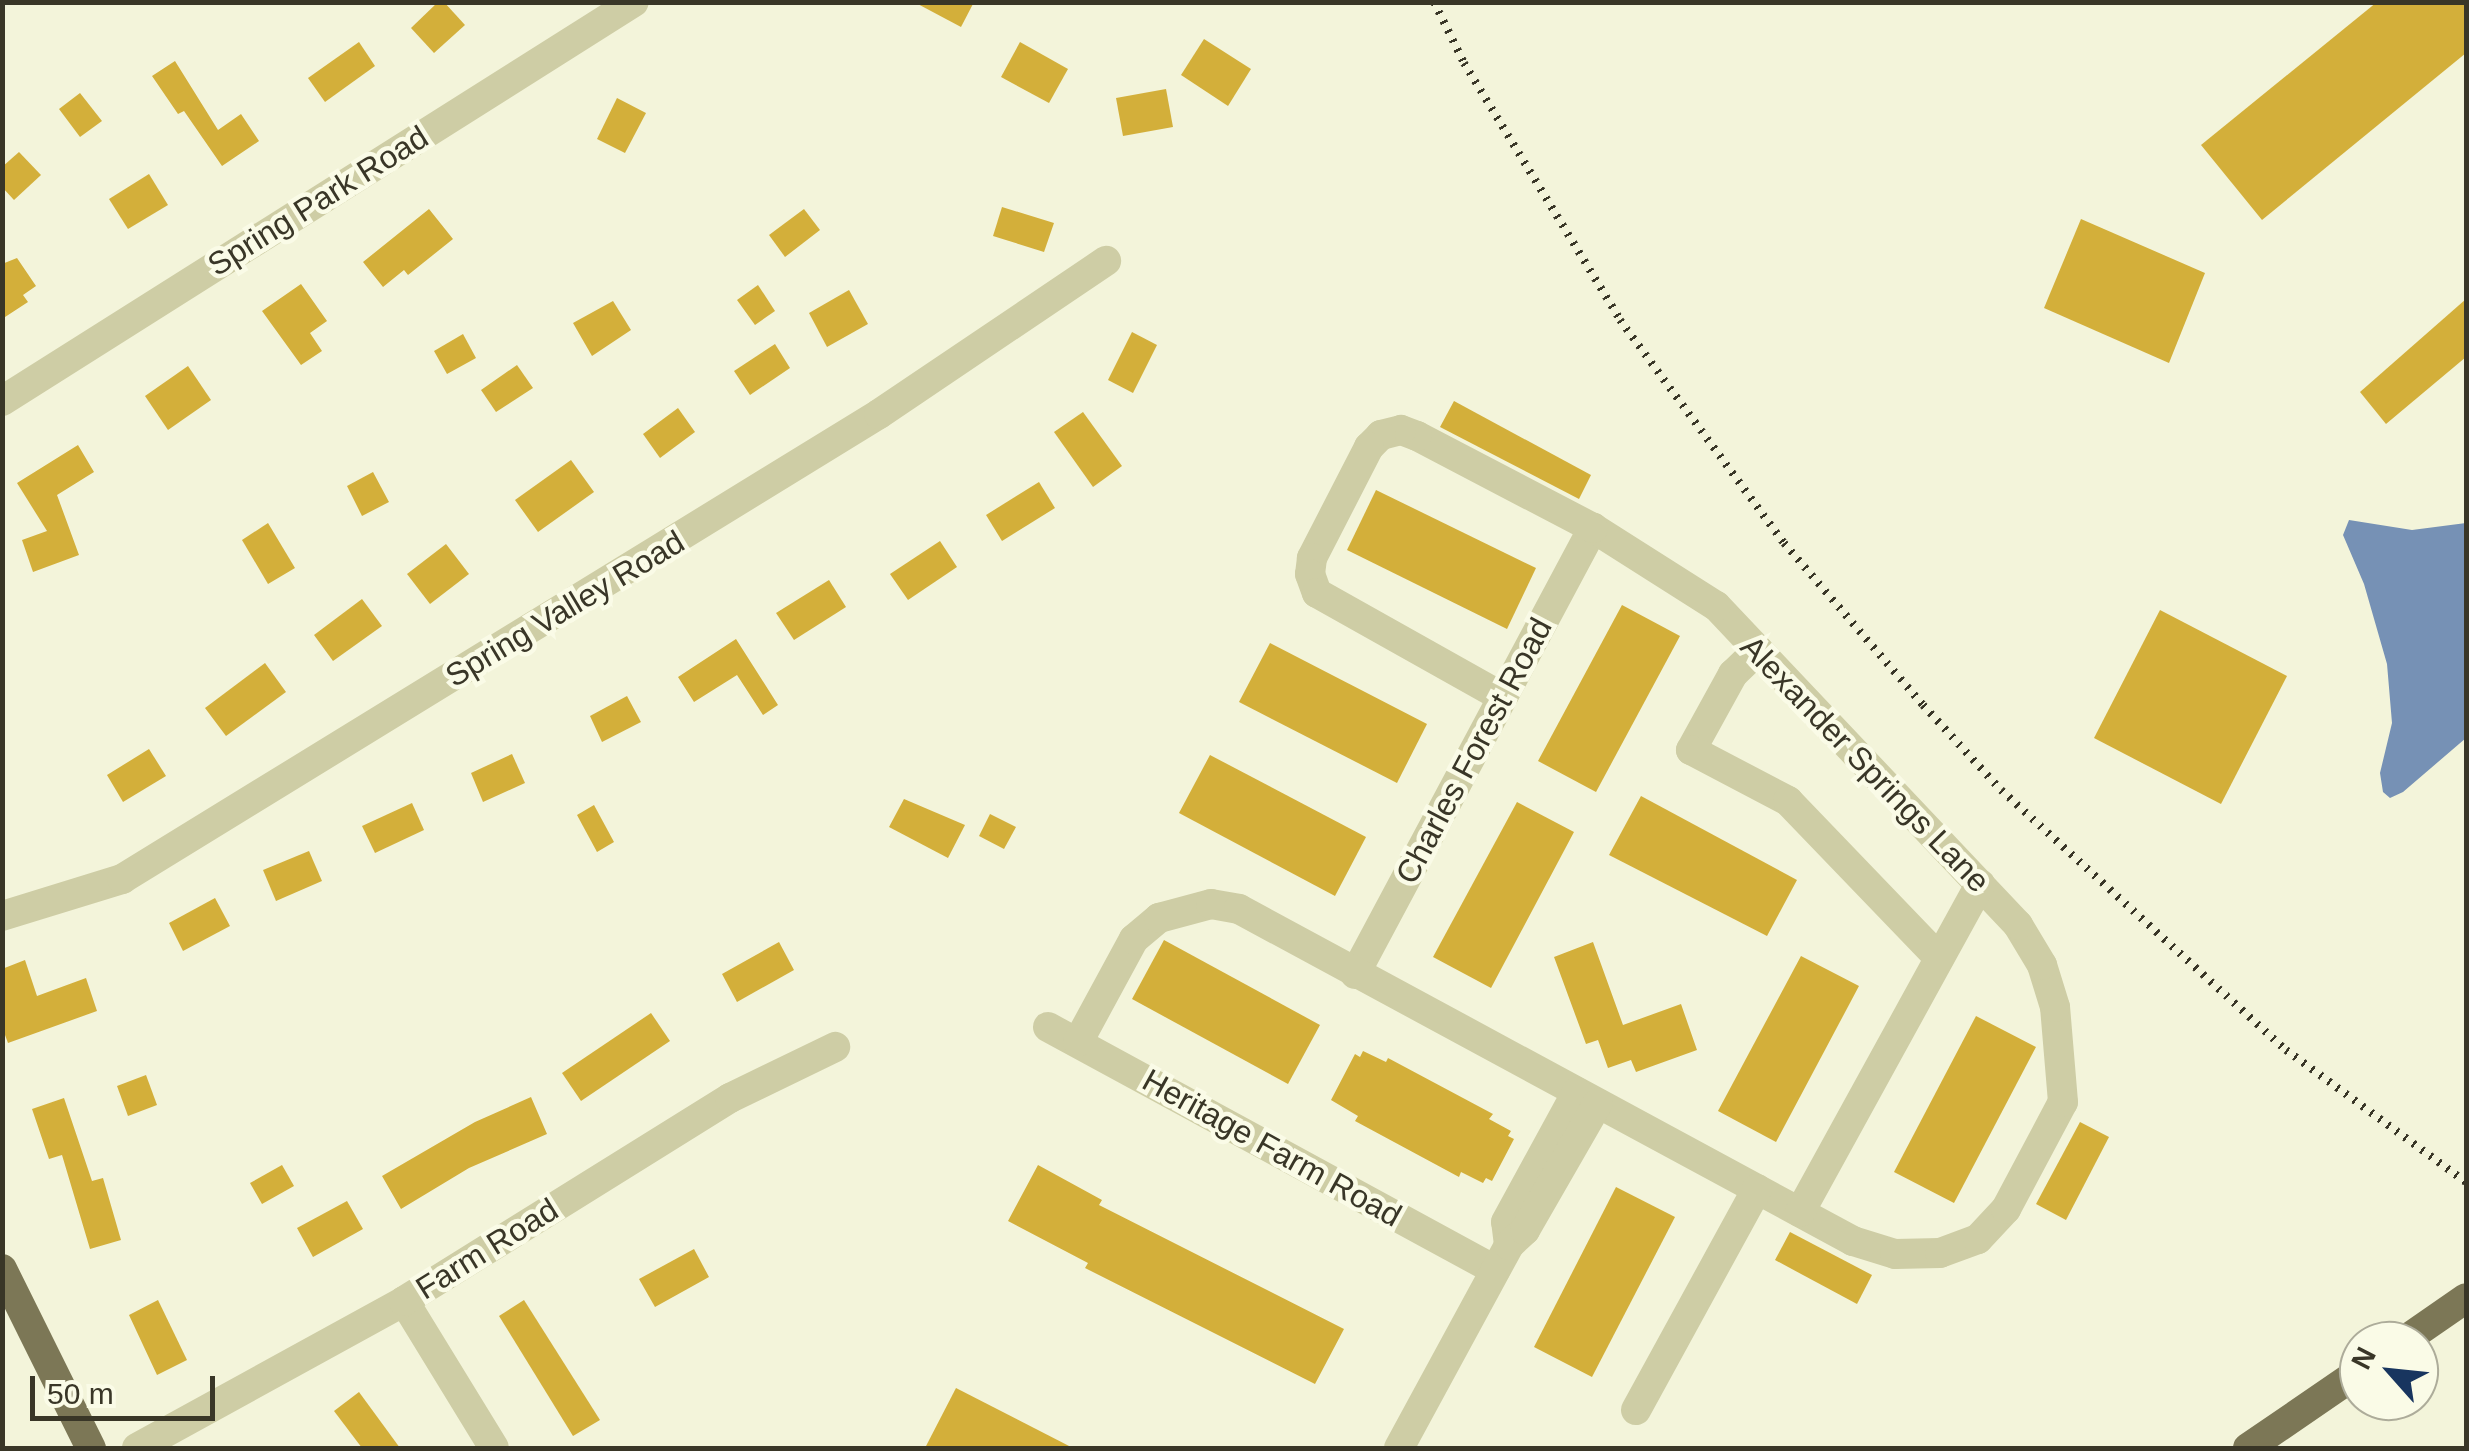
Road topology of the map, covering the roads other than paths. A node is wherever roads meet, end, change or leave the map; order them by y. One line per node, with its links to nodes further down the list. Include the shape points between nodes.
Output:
1 (634, 2): 3 (street, Spring Park Road)
2 (1106, 261): 8 (street, Spring Valley Road, via 848,433 122,879)
3 (2, 400)
4 (1593, 528): 5 (street, Alexander Springs Lane, via 1716,606); 6 (street, Charles Forest Road); 6 (street, Alexander Springs Lane, via 1401,430 1369,447 1312,558 1317,593)
5 (1758, 650): 7 (street, Alexander Springs Lane); 9 (street, via 1733,674 1691,750 1788,801)
6 (1502, 696): 10 (street, Charles Forest Road)
7 (1980, 884): 9 (street); 16 (street, Alexander Springs Lane, via 2018,925 2042,965 2055,1007 2063,1102 2006,1210 1978,1239 1940,1253 1895,1254 1853,1241)
8 (2, 916)
9 (1940, 958): 16 (street)
10 (1355, 974): 12 (street, Alexander Springs Lane, via 1239,909 1211,904 1184,910 1158,918 1134,940); 14 (street, Alexander Springs Lane)
11 (1048, 1026): 12 (street, Heritage Farm Road)
12 (1078, 1042): 17 (street, Heritage Farm Road)
13 (835, 1048): 20 (street, Farm Road, via 730,1098)
14 (1588, 1098): 15 (street, Alexander Springs Lane); 17 (street, via 1506,1222)
15 (1757, 1189): 16 (street, Alexander Springs Lane); 23 (street)
16 (1800, 1212)
17 (1502, 1257): 27 (street)
18 (2, 1269): 24 (main road)
19 (2466, 1298): 21 (main road)
20 (404, 1301): 25 (street, Farm Road); 26 (street)
21 (2433, 1321)
22 (2339, 1386): 28 (main road)
23 (1636, 1410)
24 (91, 1448)
25 (137, 1448)
26 (494, 1448)
27 (1399, 1448)
28 (2248, 1448)

